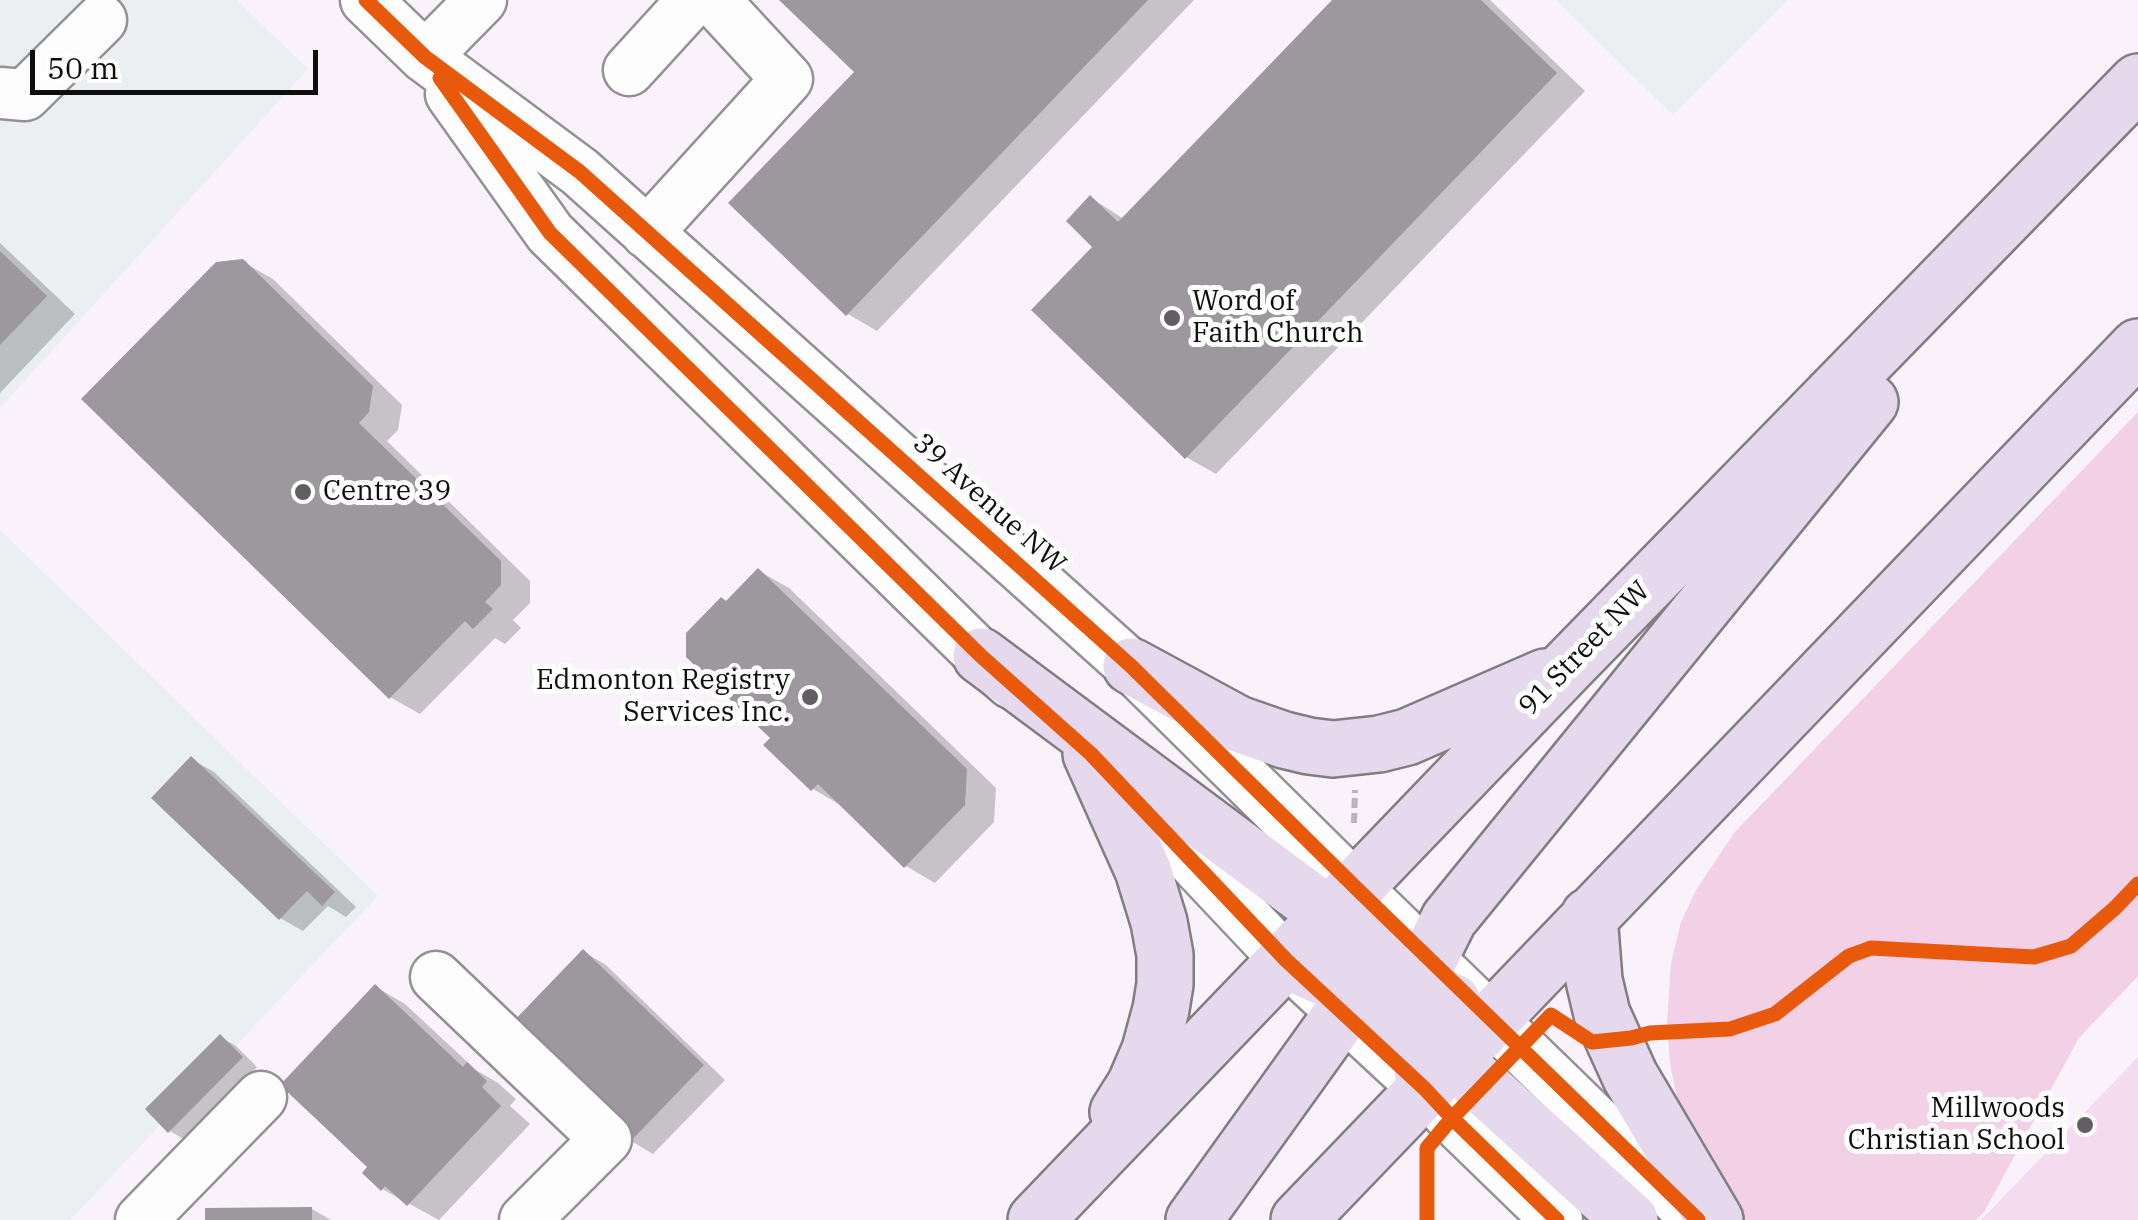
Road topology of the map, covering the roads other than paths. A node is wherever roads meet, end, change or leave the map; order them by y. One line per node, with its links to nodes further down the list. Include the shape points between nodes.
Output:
1 (366, 0): 6 (street, 39 Avenue NW)
2 (481, 0): 6 (street)
3 (694, 0): 7 (street)
4 (714, 0): 11 (street, via 787,79)
5 (101, 20): 9 (street, via 24,95)
6 (426, 57): 11 (street, 39 Avenue NW, via 580,172); 13 (street, 39 Avenue NW, via 550,233)
7 (629, 70)
8 (2138, 82): 10 (main road, 91 Street NW)
9 (0, 94)
10 (2096, 125): 15 (main road, 91 Street NW); 22 (main road, via 1449,919)
11 (648, 232): 14 (street, 39 Avenue NW)
12 (2138, 347): 17 (main road)
13 (982, 656): 16 (street, 39 Avenue NW); 18 (main road)
14 (1131, 666): 15 (main road, via 1238,724 1334,748 1407,737); 18 (street, 39 Avenue NW)
15 (1566, 668): 18 (main road, 91 Street NW)
16 (1091, 754): 19 (street, 39 Avenue NW); 24 (main road, via 1153,898 1166,984 1135,1085)
17 (1589, 916): 21 (main road); 33 (main road, via 1602,1014 1630,1076)
18 (1348, 949): 19 (main road); 22 (main road); 22 (street, 39 Avenue NW); 28 (main road, 91 Street NW)
19 (1286, 960): 24 (main road)
20 (436, 977): 26 (street, via 606,1139)
21 (1492, 1019): 22 (main road); 22 (main road); 32 (street)
22 (1430, 1026): 29 (main road); 30 (street, 39 Avenue NW, via 1452,1118); 31 (main road)
23 (261, 1097): 25 (street)
24 (1078, 1176): 27 (main road)
25 (141, 1220)
26 (525, 1220)
27 (1036, 1220)
28 (1194, 1220)
29 (1299, 1220)
30 (1557, 1220)
31 (1630, 1220)
32 (1698, 1220)
33 (1716, 1220)

